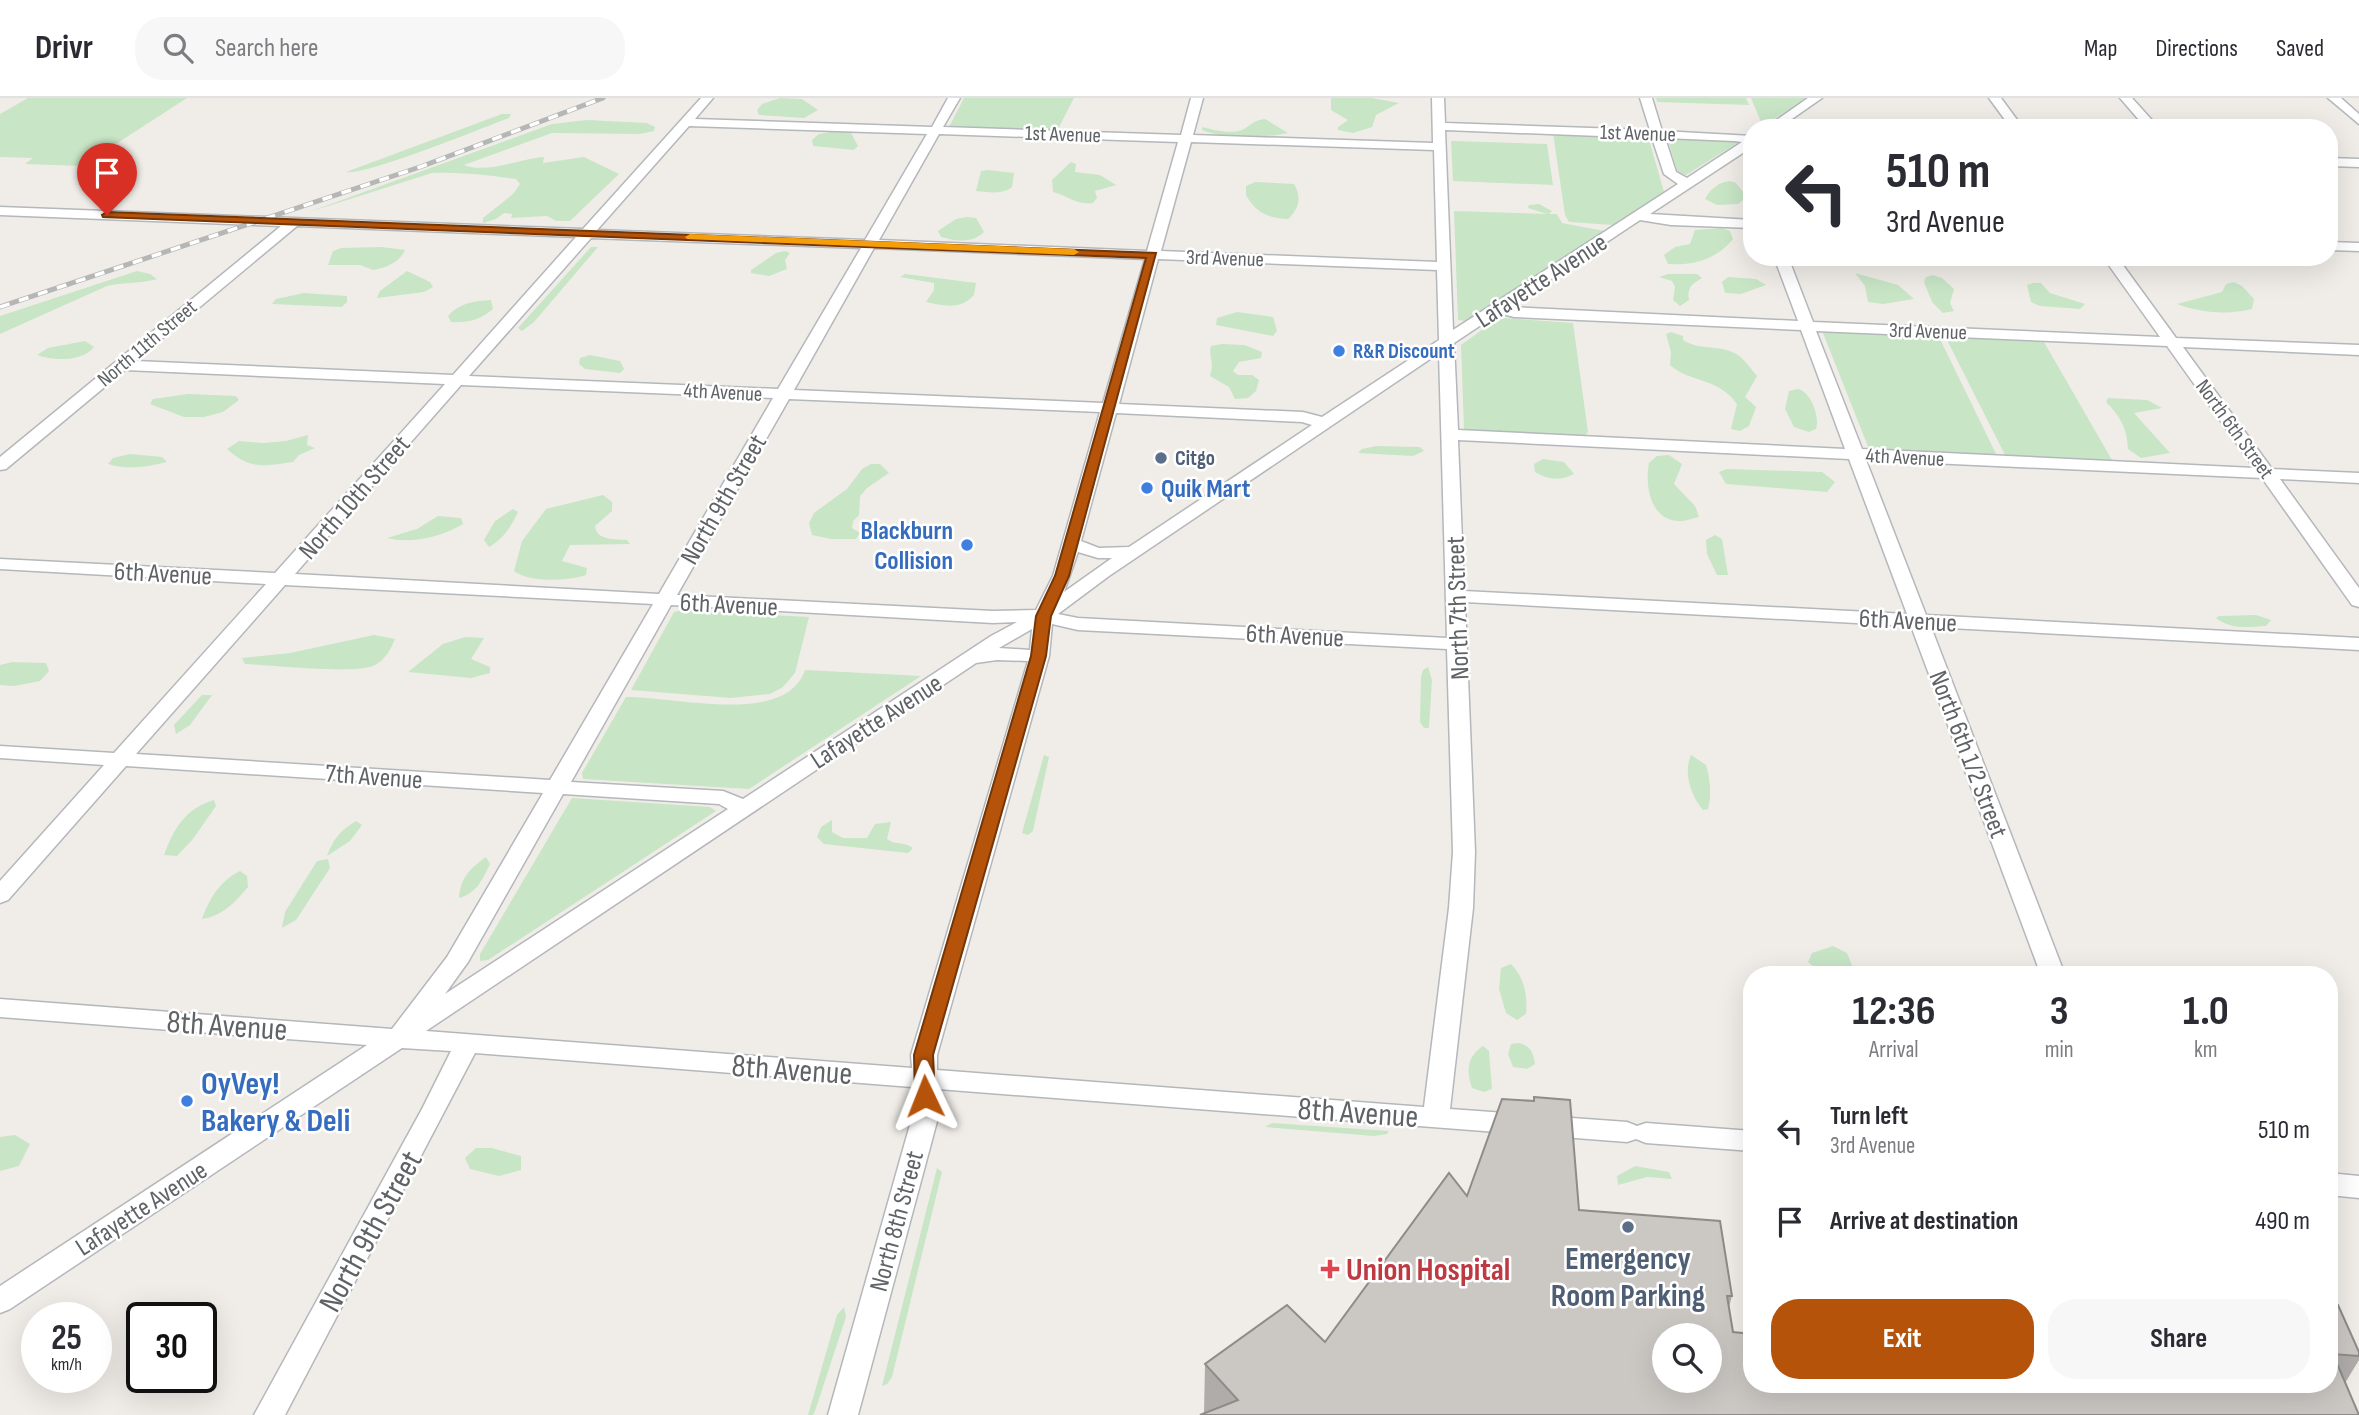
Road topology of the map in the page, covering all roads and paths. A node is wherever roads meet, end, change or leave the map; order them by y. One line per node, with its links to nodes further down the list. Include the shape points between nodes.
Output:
1 (707, 98): 14 (street, North 10th Street)
2 (954, 98): 16 (street, North 9th Street)
3 (1197, 98): 19 (street, North 8th Street)
4 (1438, 98): 15 (street, North 7th Street)
5 (1646, 98): 17 (street)
6 (1816, 98): 10 (street)
7 (1995, 98): 11 (street)
8 (2126, 98): 12 (street)
9 (2334, 98): 13 (street)
10 (1784, 119)
11 (2010, 119)
12 (2145, 119)
13 (2359, 120)
14 (686, 122): 16 (street, 1st Avenue); 30 (street, North 10th Street)
15 (1439, 126): 17 (street, 1st Avenue); 21 (street, North 7th Street)
16 (936, 130): 19 (street, 1st Avenue); 31 (street, North 9th Street)
17 (1656, 134): 18 (street, 1st Avenue); 24 (street, via 1670,174)
18 (1743, 138)
19 (1185, 139): 21 (street, 1st Avenue); 34 (street, North 8th Street)
20 (1743, 146): 24 (street, Lafayette Avenue)
21 (1440, 147): 35 (street, North 7th Street)
22 (2338, 162): 23 (street)
23 (2359, 163)
24 (1689, 183): 26 (street, Lafayette Avenue)
25 (7, 211): 27 (street); 28 (street, 3rd Avenue)
26 (1639, 216): 29 (street); 38 (street, Lafayette Avenue)
27 (0, 220)
28 (294, 222): 30 (street, 3rd Avenue); 43 (street, North 11th Street)
29 (1743, 224)
30 (587, 233): 31 (street, 3rd Avenue); 44 (street, North 10th Street)
31 (870, 244): 34 (street, 3rd Avenue); 45 (street, North 9th Street)
32 (2338, 246): 33 (street)
33 (2359, 247)
34 (1153, 255): 35 (street, 3rd Avenue); 46 (street, North 8th Street)
35 (1443, 266): 40 (street, North 7th Street)
36 (1785, 266): 39 (street, North 6th 1/2 Street)
37 (2116, 266): 41 (street, North 6th Street)
38 (1497, 308): 39 (street, 3rd Avenue, via 1514,313); 40 (street, Lafayette Avenue)
39 (1808, 326): 41 (street, 3rd Avenue); 49 (street, North 6th 1/2 Street)
40 (1447, 341): 47 (street, Lafayette Avenue); 48 (street, North 7th Street)
41 (2171, 342): 42 (street, 3rd Avenue); 51 (street, North 6th Street)
42 (2359, 350)
43 (121, 365): 44 (street, 4th Avenue); 50 (street, North 11th Street)
44 (458, 380): 45 (street, 4th Avenue); 56 (street, North 10th Street)
45 (783, 394): 46 (street, 4th Avenue); 58 (street, North 9th Street)
46 (1110, 408): 47 (street, 4th Avenue, via 1303,417); 53 (street, North 8th Street)
47 (1324, 423): 54 (street, Lafayette Avenue)
48 (1451, 435): 49 (street, 4th Avenue); 57 (street, North 7th Street)
49 (1856, 455): 51 (street, 4th Avenue); 61 (street, North 6th 1/2 Street)
50 (0, 465)
51 (2267, 474): 52 (street, 4th Avenue); 59 (street, North 6th Street)
52 (2359, 478)
53 (1071, 544): 54 (street, via 1098,553); 60 (street, North 8th Street)
54 (1133, 552): 60 (street, Lafayette Avenue)
55 (0, 564): 56 (street, 6th Avenue)
56 (282, 579): 58 (street, 6th Avenue); 67 (street, North 10th Street)
57 (1457, 596): 61 (street, 6th Avenue); 62 (street, North 7th Street)
58 (665, 600): 60 (street, 6th Avenue); 68 (street, North 9th Street)
59 (2359, 601)
60 (1043, 616): 62 (street, 6th Avenue, via 1078,624); 64 (street, North 8th Street); 65 (street, Lafayette Avenue)
61 (1919, 621): 63 (street, 6th Avenue); 71 (street, North 6th 1/2 Street)
62 (1458, 644): 76 (street, North 7th Street, via 1464,873)
63 (2359, 644)
64 (1039, 656): 65 (street, via 997,654); 75 (street, North 8th Street, via 923,1055)
65 (961, 665): 69 (street, Lafayette Avenue)
66 (0, 752): 67 (street, 7th Avenue)
67 (120, 760): 68 (street, 7th Avenue); 70 (street, North 10th Street)
68 (556, 788): 69 (street, 7th Avenue, via 723,798); 73 (street, North 9th Street, via 456,962)
69 (746, 808): 73 (street, Lafayette Avenue)
70 (0, 895)
71 (2050, 966)
72 (0, 1008): 73 (street, 8th Avenue)
73 (398, 1038): 74 (street, 8th Avenue); 80 (street, Lafayette Avenue)
74 (467, 1044): 75 (street, 8th Avenue); 81 (street, North 9th Street)
75 (925, 1079): 76 (street, 8th Avenue); 82 (street, North 8th Street, via 926,1114)
76 (1436, 1118): 77 (street, 8th Avenue)
77 (1743, 1140)
78 (2338, 1185): 79 (street)
79 (2359, 1187)
80 (0, 1301)
81 (269, 1415)
82 (843, 1415)

